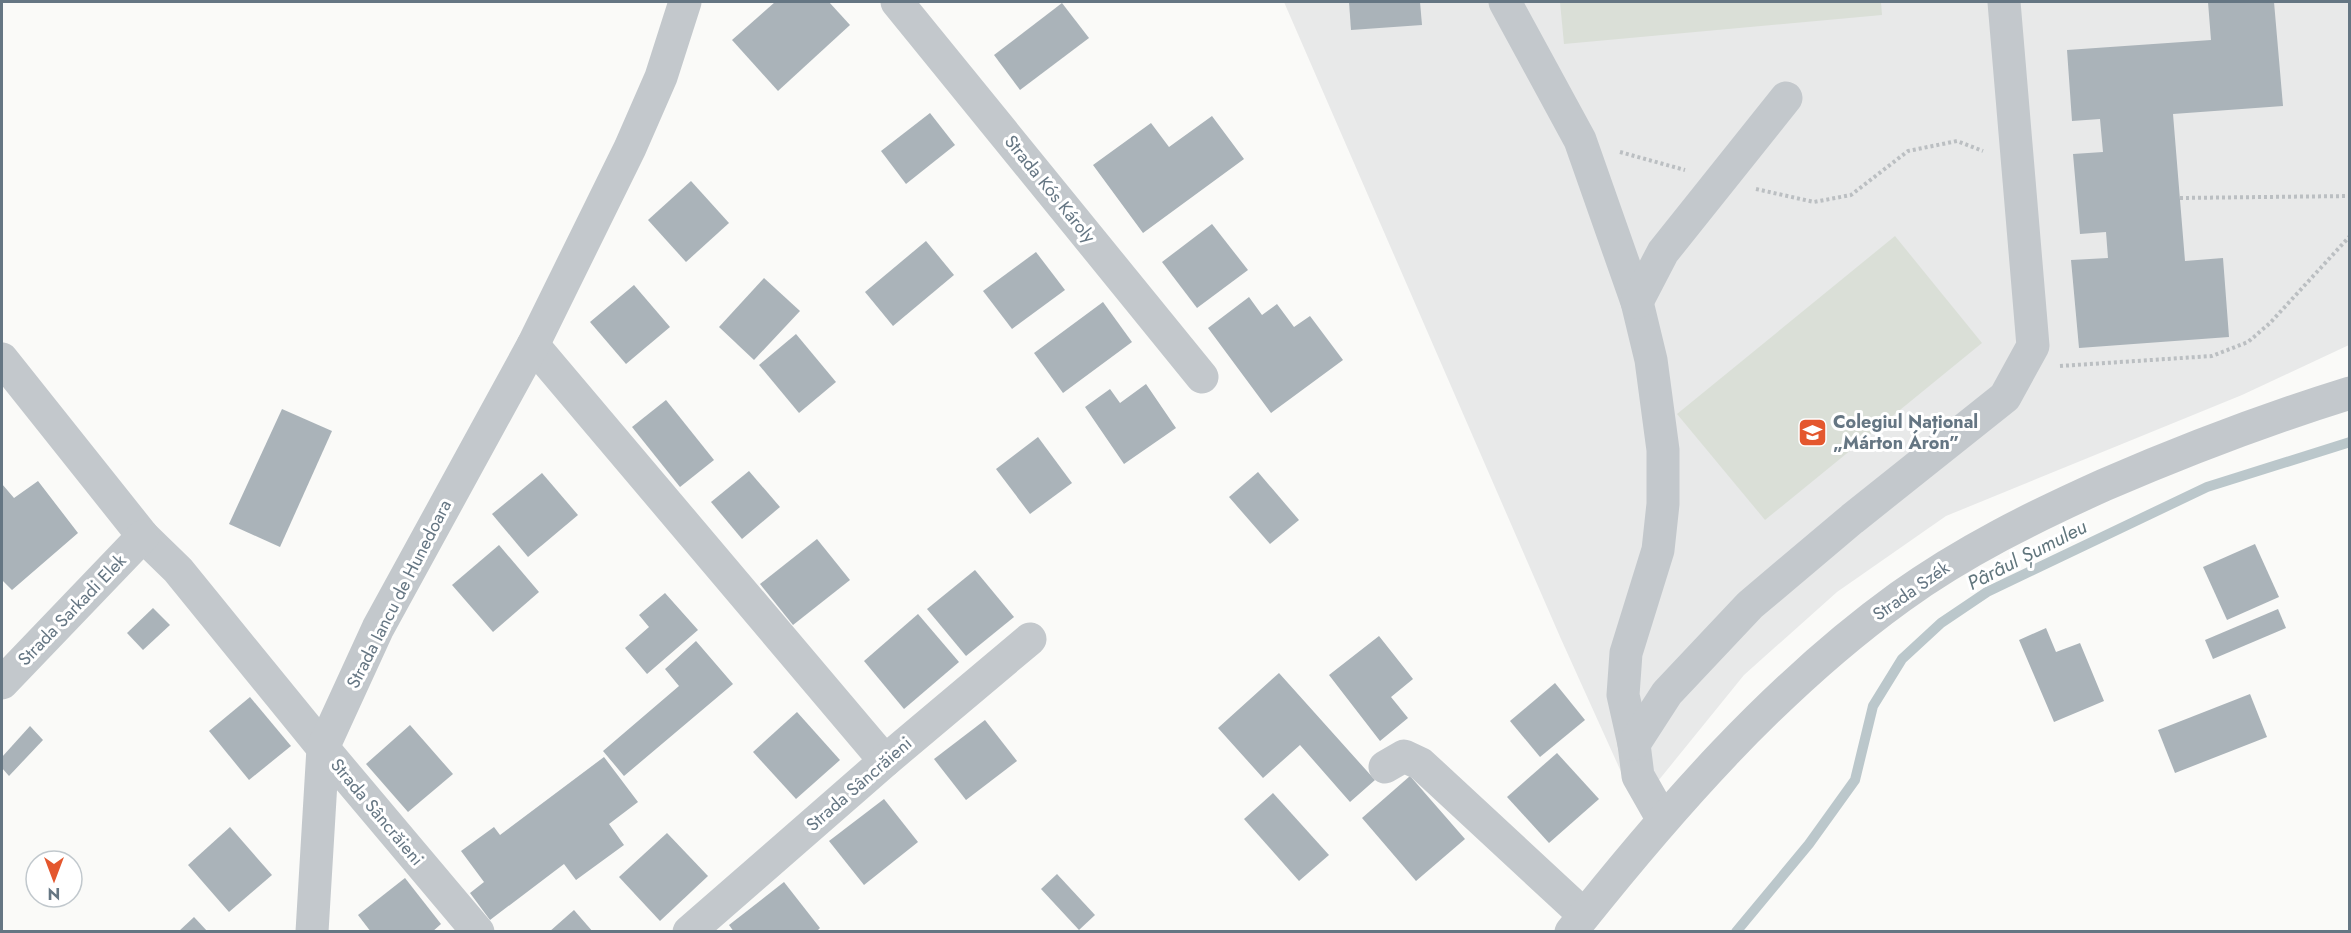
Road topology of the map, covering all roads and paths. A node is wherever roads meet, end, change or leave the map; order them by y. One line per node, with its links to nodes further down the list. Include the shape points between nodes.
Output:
1 (685, 2): 13 (street, Strada Iancu de Hunedoara, via 661,77 630,148)
2 (897, 2): 16 (street, Strada Kós Károly)
3 (1505, 2): 6 (street)
4 (2004, 2): 7 (street)
5 (1786, 98): 8 (street)
6 (1580, 140): 8 (path); 12 (street)
7 (2018, 164): 8 (path, via 1957,141 1908,151 1851,195 1814,202); 14 (street)
8 (1720, 181): 12 (street, via 1663,252)
9 (2349, 196): 10 (path)
10 (2180, 198)
11 (2349, 236): 14 (path, via 2270,323 2248,342 2212,356 2063,367 2046,359)
12 (1637, 302): 21 (street, via 1651,360 1663,450 1663,504 1658,550 1626,653 1623,695)
13 (533, 345): 22 (street, Strada Iancu de Hunedoara, via 378,628); 23 (street)
14 (2033, 346): 21 (street, via 2005,397 1750,605 1667,693)
15 (2, 359): 18 (street, Strada Sâncrăieni)
16 (1202, 377)
17 (2349, 393): 25 (street, Strada Szék, via 2186,449 2034,516 1941,569 1869,620 1827,656 1748,729)
18 (143, 536): 20 (street, Strada Sarkadi Elek); 22 (street, Strada Sâncrăieni, via 178,570)
19 (1030, 639): 23 (street, Strada Sâncrăieni)
20 (2, 683)
21 (1634, 744): 25 (street, via 1638,776)
22 (323, 748): 27 (street, Strada Iancu de Hunedoara); 28 (street, Strada Sâncrăieni)
23 (885, 761): 29 (street, Strada Sâncrăieni)
24 (1385, 766): 26 (street, via 1404,756 1421,764)
25 (1663, 820): 26 (street, Strada Szék)
26 (1577, 923)
27 (312, 932)
28 (478, 932)
29 (689, 932)

